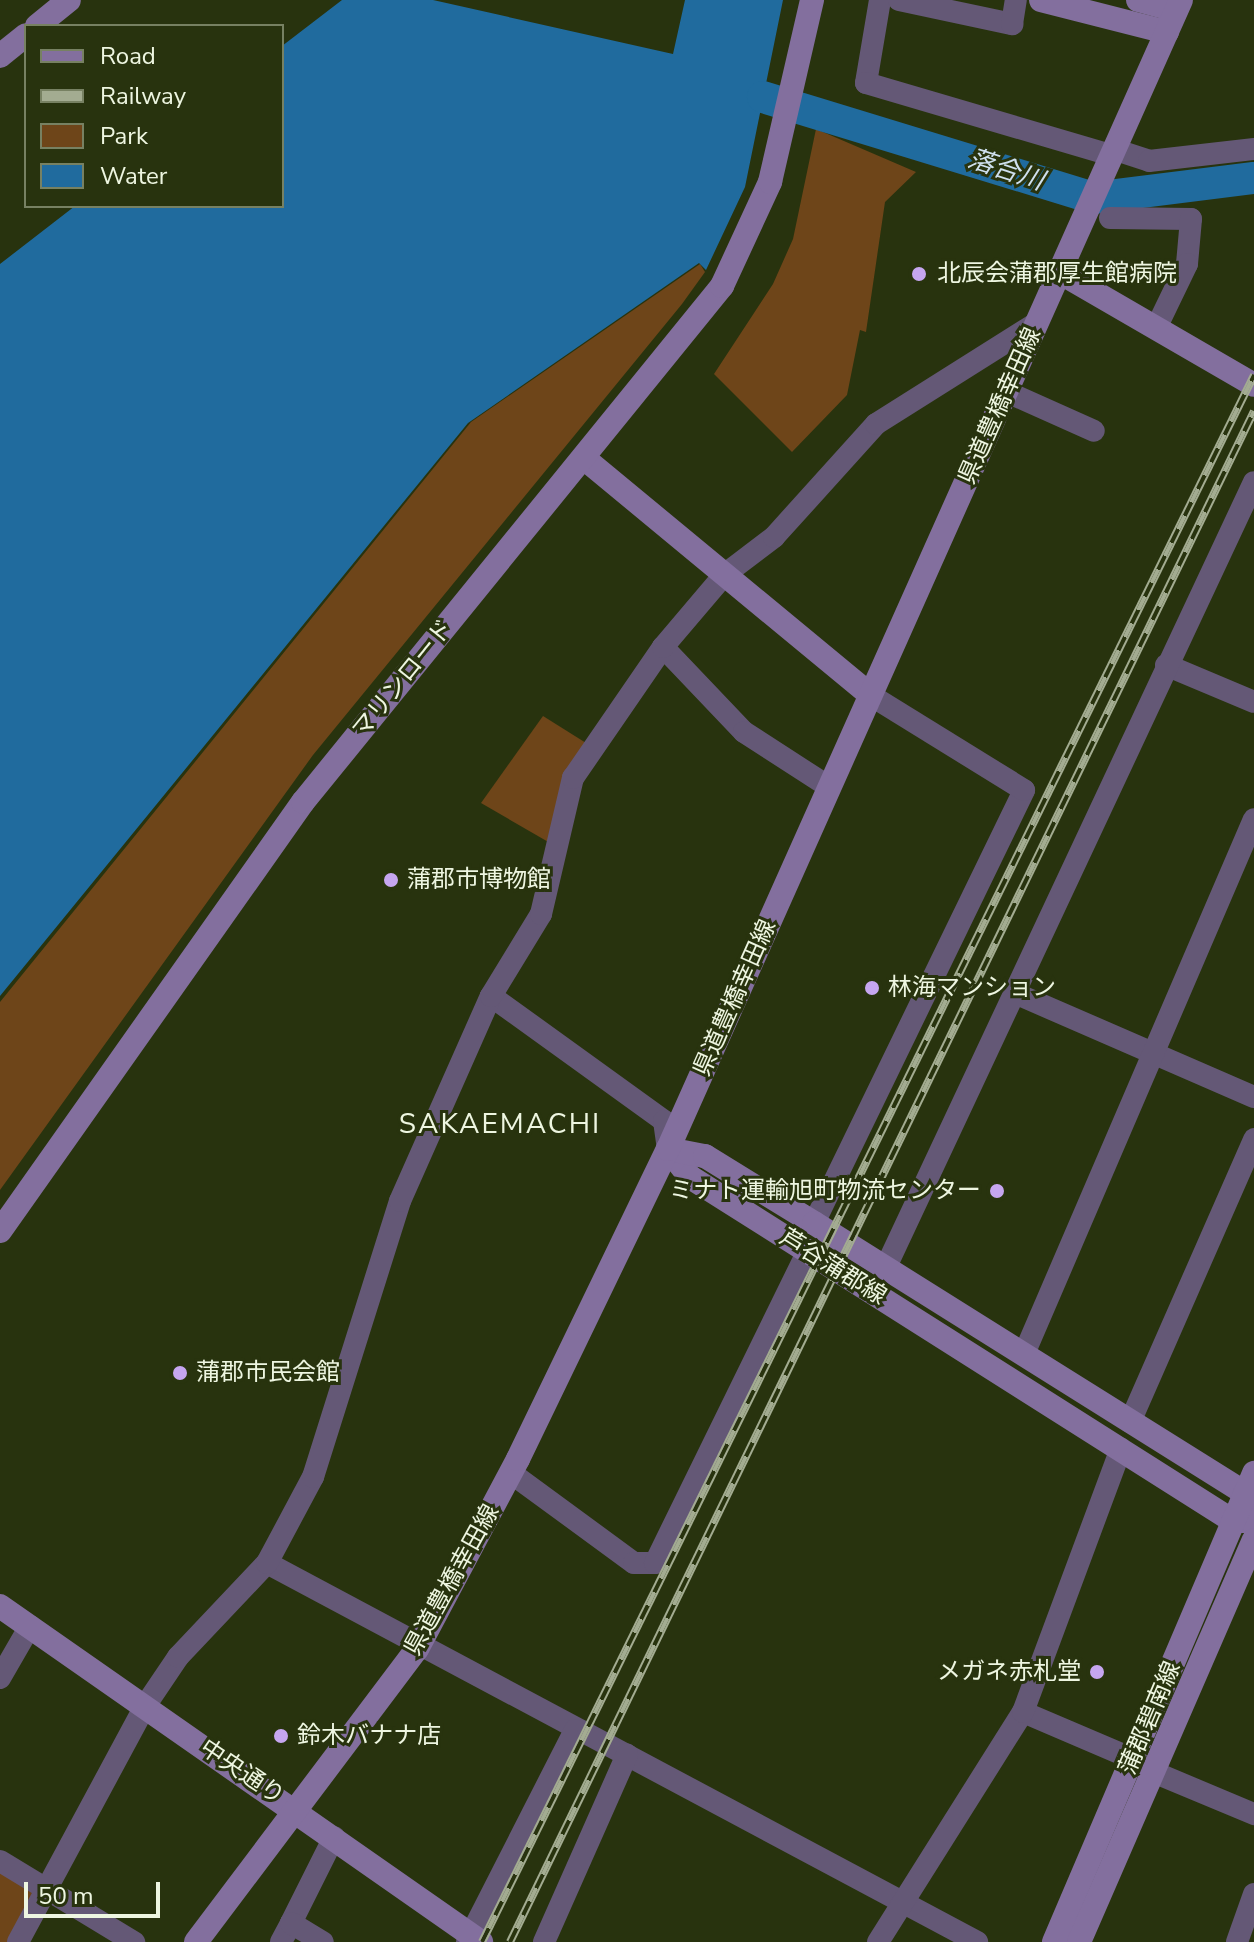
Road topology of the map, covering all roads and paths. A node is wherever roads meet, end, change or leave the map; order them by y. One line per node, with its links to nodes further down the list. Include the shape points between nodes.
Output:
1 (69, 0): 9 (main road)
2 (812, 0): 21 (main road, マリンロード, via 784,121 740,258)
3 (880, 0): 13 (street, via 866,83)
4 (899, 0): 5 (street, via 1012,24)
5 (1016, 0)
6 (1041, 0): 8 (main road)
7 (1138, 0): 8 (main road)
8 (1175, 14): 13 (main road, 県道豊橋幸田線)
9 (39, 24)
10 (24, 37): 11 (main road)
11 (0, 56)
12 (1254, 149): 13 (street, via 1149,161)
13 (1110, 156): 15 (main road, 県道豊橋幸田線)
14 (1110, 218): 17 (street, via 1191,219 1187,264)
15 (1061, 273): 16 (main road, 県道豊橋幸田線); 17 (main road)
16 (1038, 322): 19 (main road, 県道豊橋幸田線); 23 (street, via 876,424 774,537)
17 (1156, 328): 18 (main road)
18 (1254, 385)
19 (1007, 392): 20 (street); 26 (main road, 県道豊橋幸田線)
20 (1094, 431)
21 (585, 459): 23 (main road); 37 (main road, マリンロード, via 303,802)
22 (1254, 482): 25 (street)
23 (724, 575): 24 (street); 26 (main road)
24 (663, 647): 28 (street, via 744,732); 31 (street, via 573,778 541,914)
25 (1166, 665): 27 (street); 30 (street)
26 (870, 695): 28 (main road, 県道豊橋幸田線); 36 (street, via 1024,790)
27 (1254, 702)
28 (829, 787): 35 (main road, 県道豊橋幸田線)
29 (1254, 819): 32 (street)
30 (1017, 994): 32 (street); 39 (street)
31 (491, 996): 35 (street, via 664,1121); 46 (street, via 400,1201 313,1477)
32 (1153, 1054): 33 (street); 40 (street)
33 (1254, 1097)
34 (1254, 1139): 41 (street)
35 (668, 1149): 36 (main road, 芦谷蒲郡線, via 705,1156); 38 (main road, 芦谷蒲郡線, via 690,1177); 43 (main road, 県道豊橋幸田線)
36 (814, 1223): 39 (main road, 芦谷蒲郡線)
37 (0, 1231)
38 (808, 1251): 42 (main road, 芦谷蒲郡線); 43 (street, via 655,1563 634,1563)
39 (885, 1269): 40 (main road, 芦谷蒲郡線)
40 (1024, 1354): 41 (main road, 芦谷蒲郡線)
41 (1130, 1422): 44 (main road, 芦谷蒲郡線)
42 (1121, 1449): 44 (main road, 芦谷蒲郡線); 52 (street)
43 (511, 1473): 49 (main road, 県道豊橋幸田線)
44 (1248, 1503): 55 (main road, 蒲郡碧南線)
45 (1254, 1540): 55 (main road, 蒲郡碧南線)
46 (267, 1563): 49 (street); 51 (street, via 178,1657)
47 (0, 1606): 48 (main road, 中央通り)
48 (30, 1626): 50 (street); 51 (main road, 中央通り)
49 (417, 1649): 53 (street); 56 (main road, 県道豊橋幸田線)
50 (0, 1678)
51 (145, 1706): 56 (main road, 中央通り); 60 (street)
52 (1023, 1712): 55 (street); 62 (street)
53 (575, 1730): 54 (street); 64 (street)
54 (627, 1755): 62 (street); 69 (street)
55 (1142, 1765): 57 (street); 72 (main road, 蒲郡碧南線); 73 (main road, 蒲郡碧南線)
56 (294, 1808): 58 (main road, 中央通り); 67 (main road, 県道豊橋幸田線)
57 (1254, 1814)
58 (334, 1837): 63 (street); 64 (main road, 中央通り)
59 (0, 1861): 60 (street)
60 (48, 1890): 65 (street); 66 (street)
61 (1254, 1894): 74 (street)
62 (903, 1903): 70 (street); 71 (street)
63 (286, 1932): 68 (street)
64 (473, 1940)
65 (18, 1942)
66 (134, 1942)
67 (196, 1942)
68 (323, 1942)
69 (544, 1942)
70 (878, 1942)
71 (977, 1942)
72 (1054, 1942)
73 (1079, 1942)
74 (1237, 1942)

